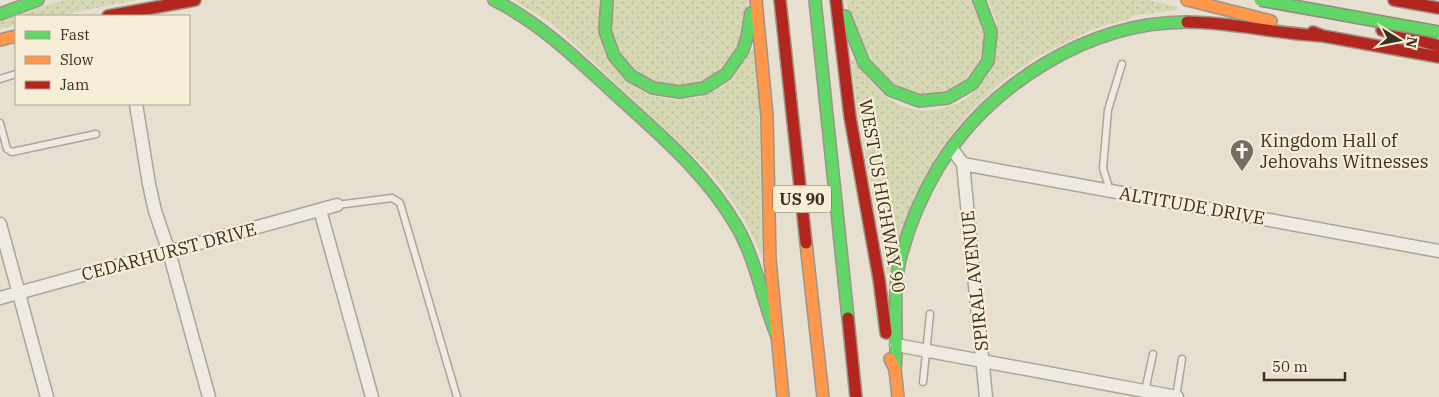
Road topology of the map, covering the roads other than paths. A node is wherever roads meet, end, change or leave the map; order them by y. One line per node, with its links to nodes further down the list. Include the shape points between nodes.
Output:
1 (38, 0): 17 (main road)
2 (195, 0): 18 (main road)
3 (494, 0): 42 (main road, via 525,16 559,42 707,182 748,248)
4 (607, 0): 5 (main road, via 605,36 621,67 648,87 679,92 707,86 733,66 746,42)
5 (752, 0)
6 (756, 0): 42 (main road, via 767,116 770,254)
7 (780, 0): 56 (main road, US 90)
8 (815, 0): 57 (main road, US 90)
9 (836, 0): 48 (main road, WEST US HIGHWAY 90, via 850,117 879,279 889,356)
10 (842, 0): 11 (main road, via 853,39 876,78 899,96 930,102 960,93 974,82 984,67 991,32)
11 (979, 0)
12 (1187, 0): 21 (main road)
13 (1260, 0): 19 (main road, bridge)
14 (1275, 0): 23 (main road)
15 (1394, 0): 16 (main road)
16 (1439, 8)
17 (0, 14)
18 (120, 15)
19 (1439, 32)
20 (15, 36): 22 (main road)
21 (1323, 36): 24 (main road); 31 (main road, via 1187,22 1156,24 1111,34 1056,58 1017,82 981,112)
22 (0, 40)
23 (1439, 46)
24 (1439, 57)
25 (1122, 64): 33 (lane, via 1108,110 1103,168)
26 (15, 74): 27 (lane)
27 (0, 79)
28 (136, 105): 38 (street, via 149,184)
29 (0, 123): 30 (lane, via 7,149 12,152)
30 (96, 134)
31 (952, 149): 32 (street); 43 (main road, via 921,201 903,248 896,296)
32 (964, 164): 33 (street, ALTITUDE DRIVE); 47 (street, SPIRAL AVENUE)
33 (1110, 191): 37 (street, ALTITUDE DRIVE)
34 (337, 205): 35 (street, CEDARHURST DRIVE); 54 (lane, via 392,198 400,203)
35 (320, 210): 38 (street, CEDARHURST DRIVE); 53 (street)
36 (0, 224): 39 (street)
37 (1439, 251)
38 (169, 252): 39 (street, CEDARHURST DRIVE); 52 (street)
39 (18, 294): 40 (street, CEDARHURST DRIVE); 51 (street)
40 (0, 298)
41 (930, 314): 44 (lane)
42 (776, 334): 55 (main road)
43 (896, 345): 44 (street); 48 (main road)
44 (926, 350): 47 (street); 49 (lane)
45 (1153, 354): 50 (lane)
46 (1182, 359): 60 (lane)
47 (983, 362): 50 (street); 59 (street, SPIRAL AVENUE)
48 (895, 369): 58 (main road, WEST US HIGHWAY 90)
49 (923, 382)
50 (1145, 391): 60 (street)
51 (47, 397)
52 (209, 397)
53 (372, 397)
54 (457, 397)
55 (783, 397)
56 (823, 397)
57 (856, 397)
58 (898, 397)
59 (986, 397)
60 (1176, 397)

